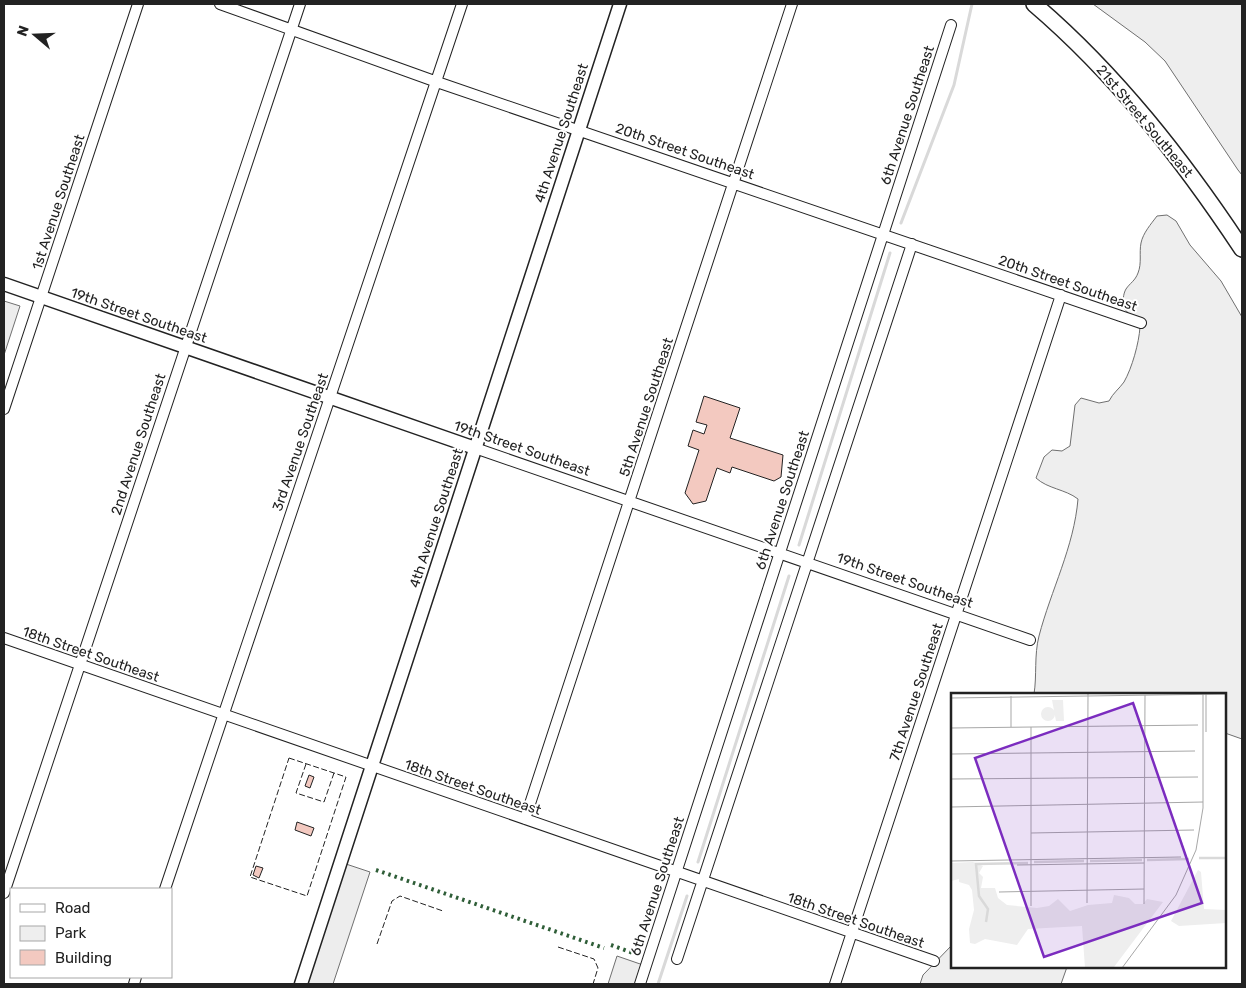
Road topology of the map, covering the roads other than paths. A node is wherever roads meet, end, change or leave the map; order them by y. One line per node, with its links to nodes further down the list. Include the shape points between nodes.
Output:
1 (138, 4): 18 (street, 1st Avenue Southeast)
2 (220, 4): 9 (street, 20th Street Southeast)
3 (300, 4): 9 (street, 2nd Avenue Southeast)
4 (462, 4): 10 (street, 3rd Avenue Southeast)
5 (620, 4): 11 (street, 4th Avenue Southeast)
6 (792, 4): 12 (street, 5th Avenue Southeast)
7 (1034, 4): 15 (main road, 21st Street Southeast, via 1068,34 1144,116)
8 (952, 25): 13 (street, 6th Avenue Southeast)
9 (292, 28): 10 (street, 20th Street Southeast); 20 (street, 2nd Avenue Southeast)
10 (437, 82): 11 (street, 20th Street Southeast); 21 (street, 3rd Avenue Southeast)
11 (578, 129): 12 (street, 20th Street Southeast); 23 (street, 4th Avenue Southeast)
12 (734, 183): 13 (street, 20th Street Southeast); 24 (street, 5th Avenue Southeast)
13 (883, 234): 14 (street, 20th Street Southeast); 25 (street, 6th Avenue Southeast)
14 (912, 244): 17 (street, 20th Street Southeast); 26 (street)
15 (1242, 249)
16 (4, 284): 18 (street, 19th Street Southeast)
17 (1061, 295): 19 (street, 20th Street Southeast); 27 (street, 7th Avenue Southeast)
18 (41, 296): 20 (street, 19th Street Southeast); 22 (street, 1st Avenue Southeast)
19 (1141, 323)
20 (184, 347): 21 (street, 19th Street Southeast); 30 (street, 2nd Avenue Southeast)
21 (329, 397): 23 (street, 19th Street Southeast); 31 (street, 3rd Avenue Southeast)
22 (4, 409)
23 (475, 448): 24 (street, 19th Street Southeast); 32 (street, 4th Avenue Southeast)
24 (630, 501): 25 (street, 19th Street Southeast); 33 (street, 5th Avenue Southeast)
25 (779, 553): 26 (street, 19th Street Southeast); 34 (street, 6th Avenue Southeast)
26 (808, 563): 27 (street, 19th Street Southeast); 35 (street)
27 (956, 614): 29 (street, 19th Street Southeast); 38 (street, 7th Avenue Southeast)
28 (4, 638): 30 (street, 18th Street Southeast)
29 (1030, 640)
30 (80, 665): 31 (street, 18th Street Southeast); 37 (street, 2nd Avenue Southeast)
31 (223, 714): 32 (street, 18th Street Southeast); 36 (street, 3rd Avenue Southeast)
32 (372, 765): 33 (street, 18th Street Southeast); 41 (street, 4th Avenue Southeast)
33 (525, 819): 34 (street, 18th Street Southeast)
34 (676, 873): 35 (street, 18th Street Southeast); 42 (street, 6th Avenue Southeast)
35 (703, 882): 38 (street, 18th Street Southeast); 39 (street)
36 (165, 888)
37 (4, 894)
38 (851, 934): 40 (street, 18th Street Southeast); 43 (street, 7th Avenue Southeast)
39 (677, 959)
40 (934, 961)
41 (301, 984)
42 (640, 984)
43 (835, 984)

